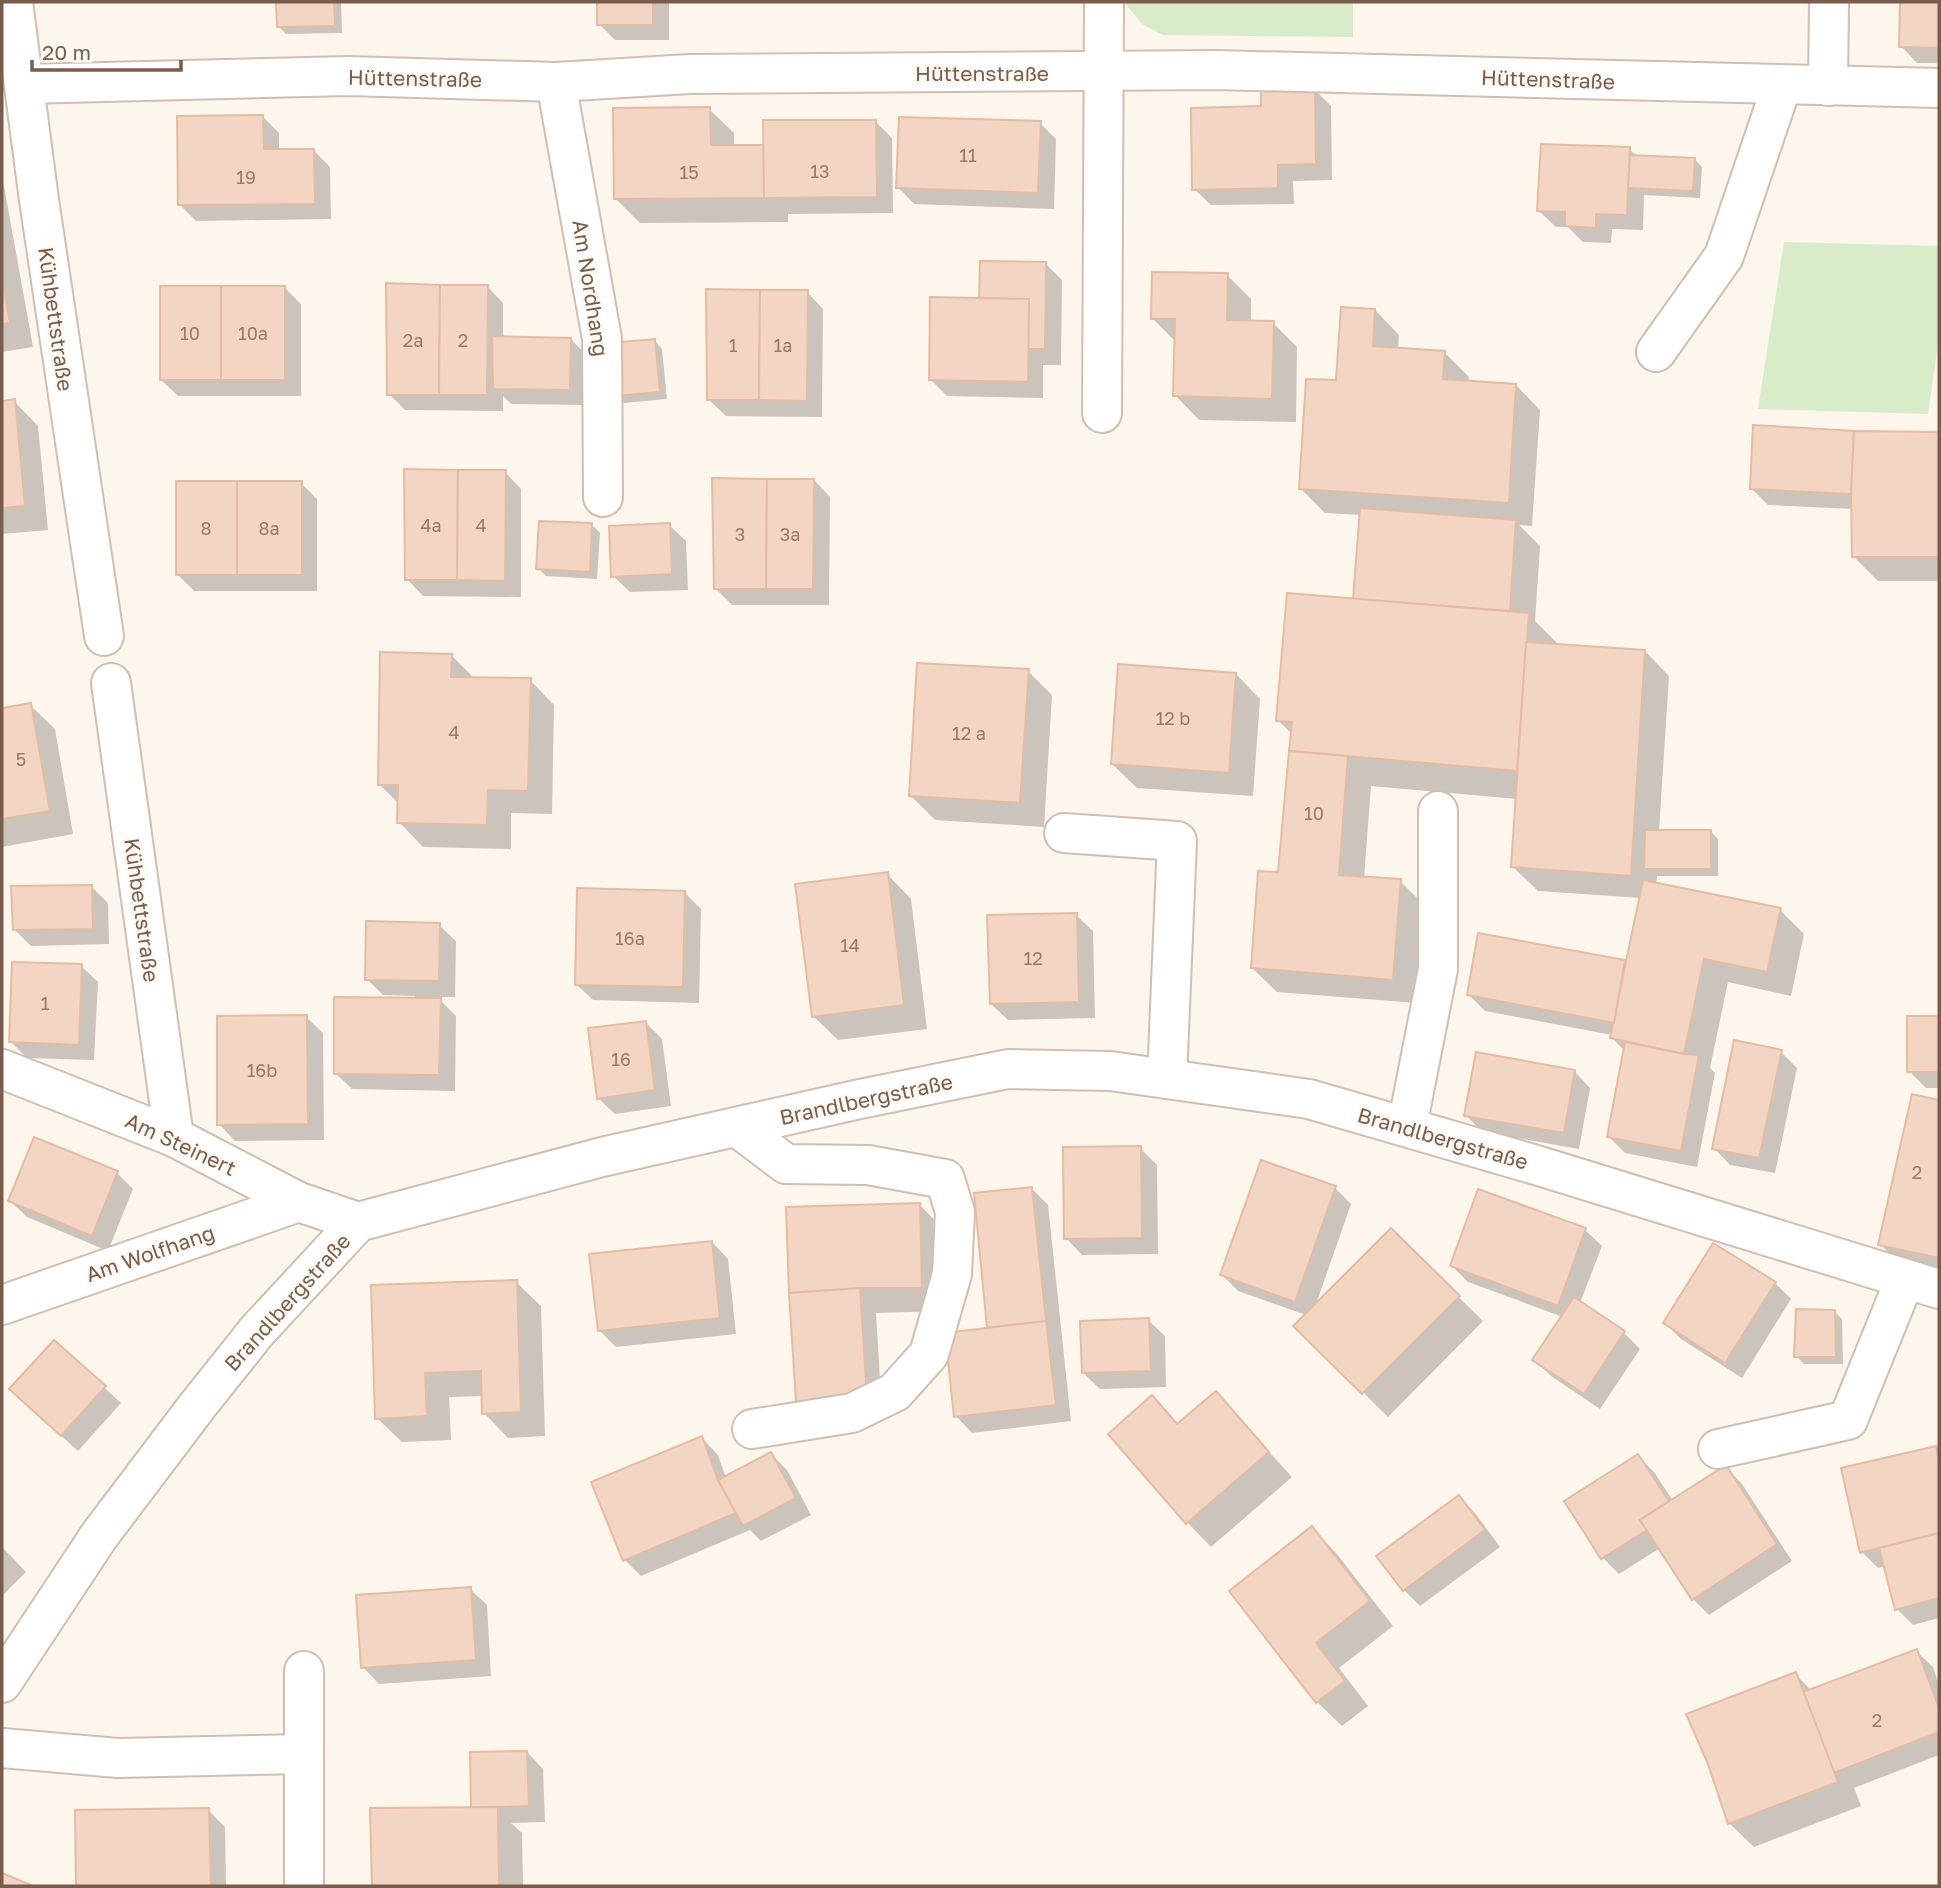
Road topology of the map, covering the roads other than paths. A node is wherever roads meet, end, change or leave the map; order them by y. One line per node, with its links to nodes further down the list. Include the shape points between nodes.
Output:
1 (13, 2): 6 (street, Kühbettstraße)
2 (1104, 2): 4 (street)
3 (1829, 2): 8 (street)
4 (1105, 73): 5 (street, Hüttenstraße, via 690,74); 7 (street, Hüttenstraße, via 1216,70); 11 (street)
5 (556, 82): 6 (street, Hüttenstraße, via 348,76); 12 (street, Am Nordhang, via 602,339)
6 (24, 84): 13 (street, Kühbettstraße)
7 (1782, 85): 8 (street, Hüttenstraße); 10 (street, via 1724,256)
8 (1828, 86): 9 (street, Hüttenstraße)
9 (1939, 88)
10 (1656, 352)
11 (1102, 414)
12 (603, 497)
13 (104, 636)
14 (111, 682): 21 (street, Kühbettstraße)
15 (1438, 811): 20 (street, via 1438,969)
16 (1064, 833): 18 (street, via 1177,841)
17 (2, 1069): 21 (street, Am Steinert)
18 (1167, 1079): 19 (street, Brandlbergstraße, via 1110,1070 1008,1069); 20 (street, Brandlbergstraße, via 1308,1099)
19 (737, 1127): 23 (street, Brandlbergstraße, via 602,1157); 26 (street, via 786,1164 868,1166 944,1179 955,1213 952,1274 929,1354 895,1392 852,1413)
20 (1407, 1128): 24 (street, Brandlbergstraße)
21 (174, 1137): 22 (street, Am Steinert)
22 (299, 1202): 23 (street, Am Steinert); 25 (street, Am Wolfhang)
23 (358, 1222): 29 (street, Brandlbergstraße, via 257,1331 198,1405 99,1536)
24 (1922, 1284): 27 (street, via 1848,1420)
25 (2, 1305)
26 (752, 1429)
27 (1718, 1449)
28 (304, 1671): 31 (street)
29 (2, 1683)
30 (2, 1748): 31 (street, via 118,1758)
31 (304, 1754): 32 (street)
32 (304, 1886)

